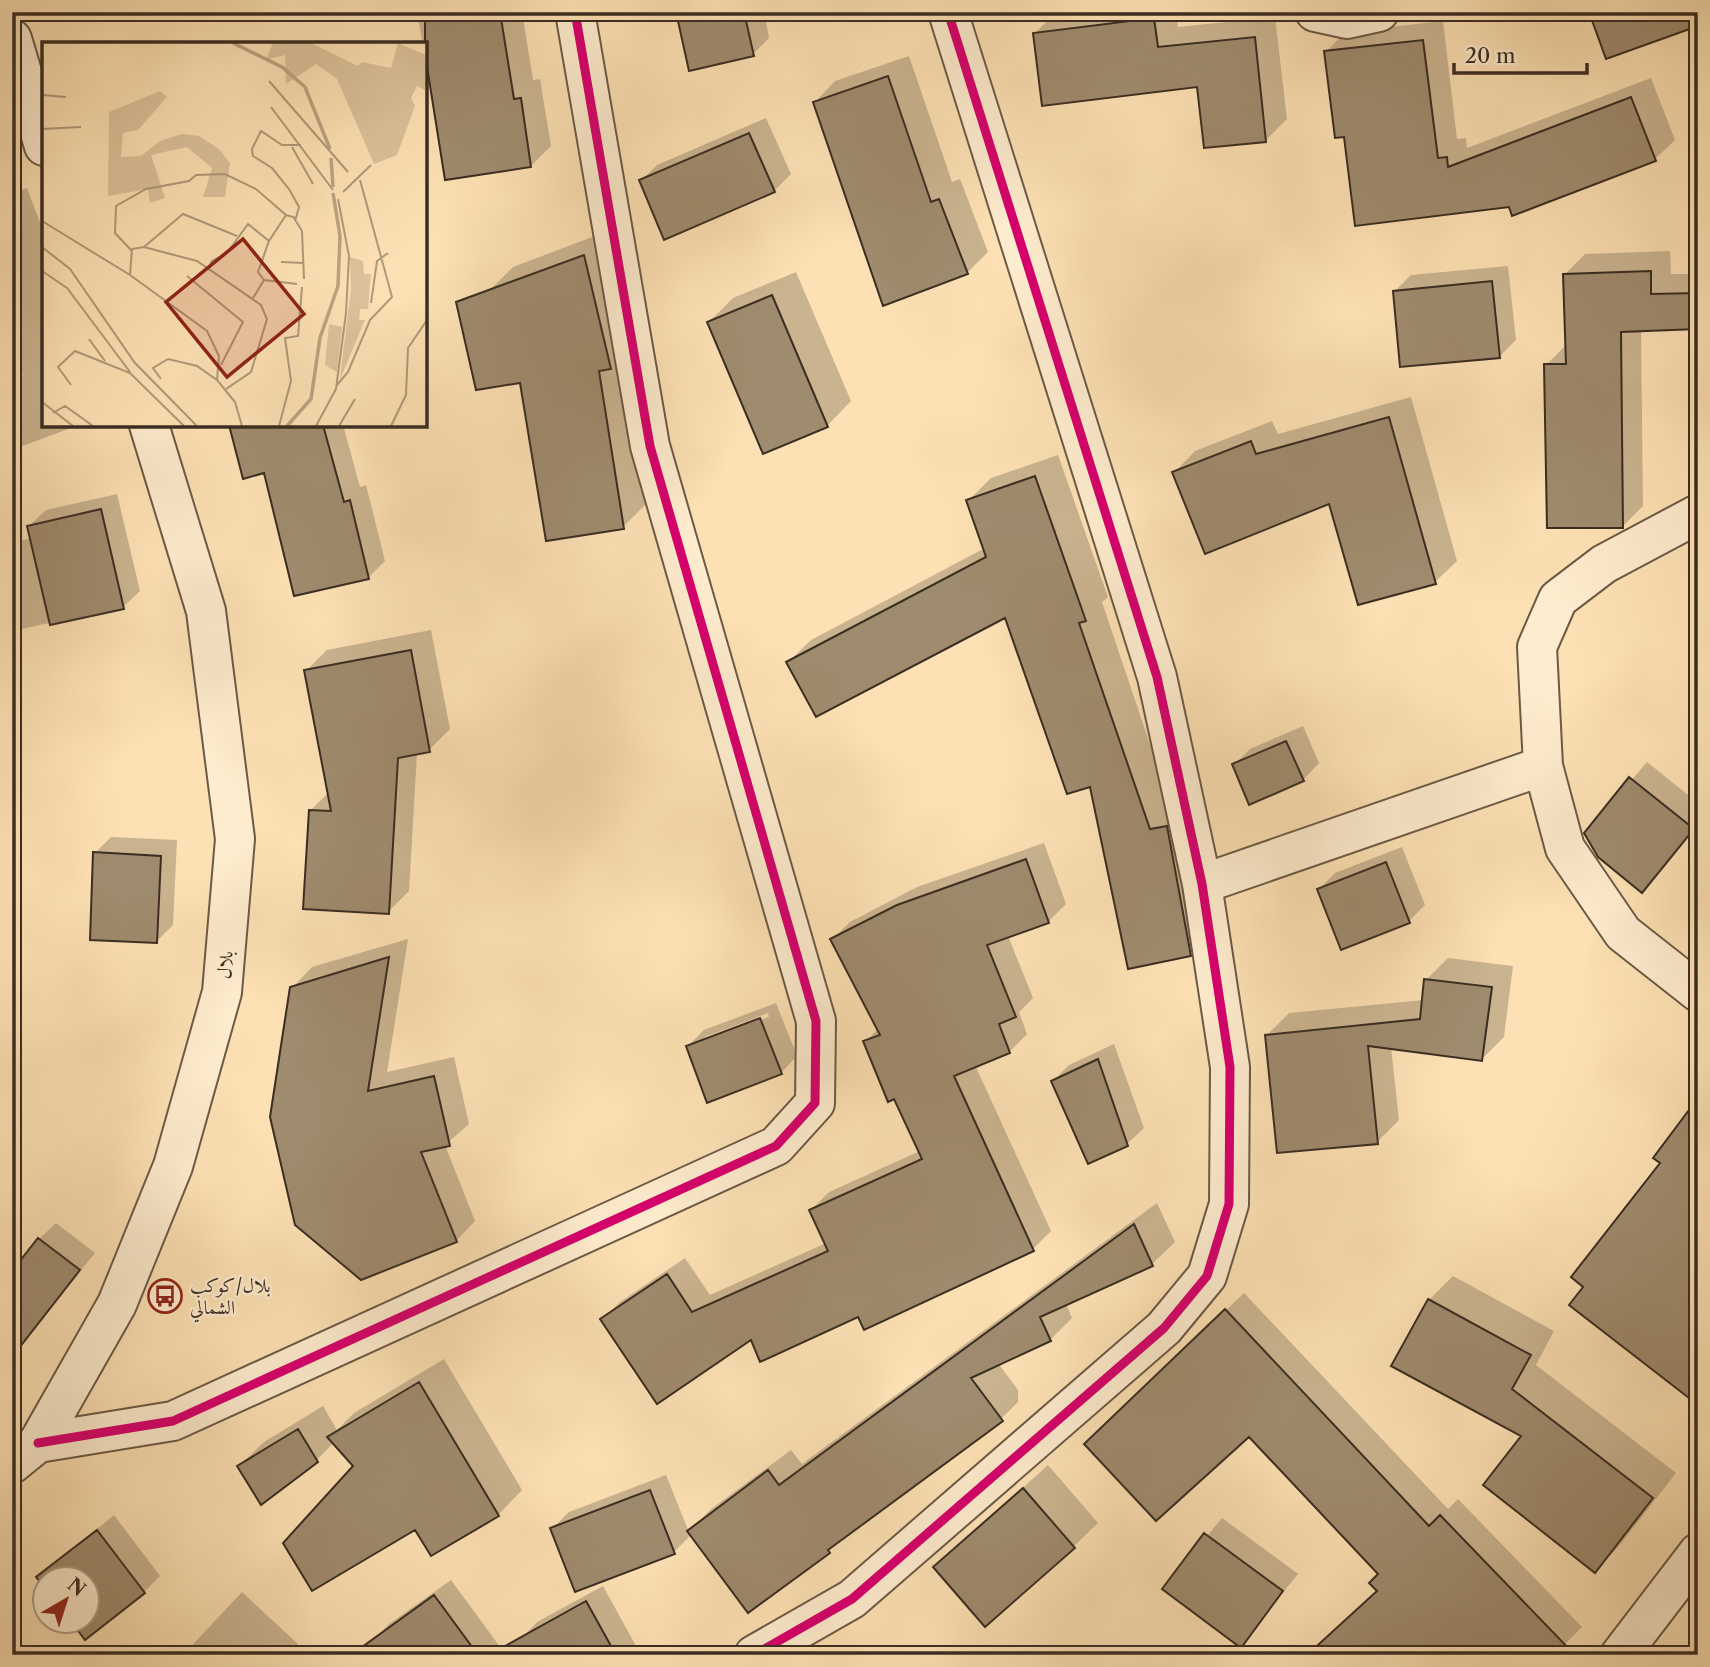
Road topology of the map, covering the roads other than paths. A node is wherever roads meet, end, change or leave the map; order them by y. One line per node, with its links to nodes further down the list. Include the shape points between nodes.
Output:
1 (575, 12): 12 (street, via 650,446 816,1021 815,1103 776,1146 173,1421)
2 (1315, 12): 3 (street, via 1347,19)
3 (1379, 12)
4 (951, 13): 10 (street, via 1157,677)
5 (12, 39): 6 (street)
6 (42, 139)
7 (150, 427): 12 (street, بلال, via 206,611 235,839 222,992 173,1166 117,1304)
8 (1698, 514): 9 (street, via 1604,564 1558,599 1537,647)
9 (1543, 766): 10 (street); 11 (street, via 1565,848 1623,933)
10 (1202, 884): 14 (street, via 1230,1067 1229,1204 1207,1276 1164,1328 852,1599)
11 (1698, 992)
12 (25, 1454)
13 (1698, 1553): 15 (street)
14 (754, 1655)
15 (1620, 1655)

